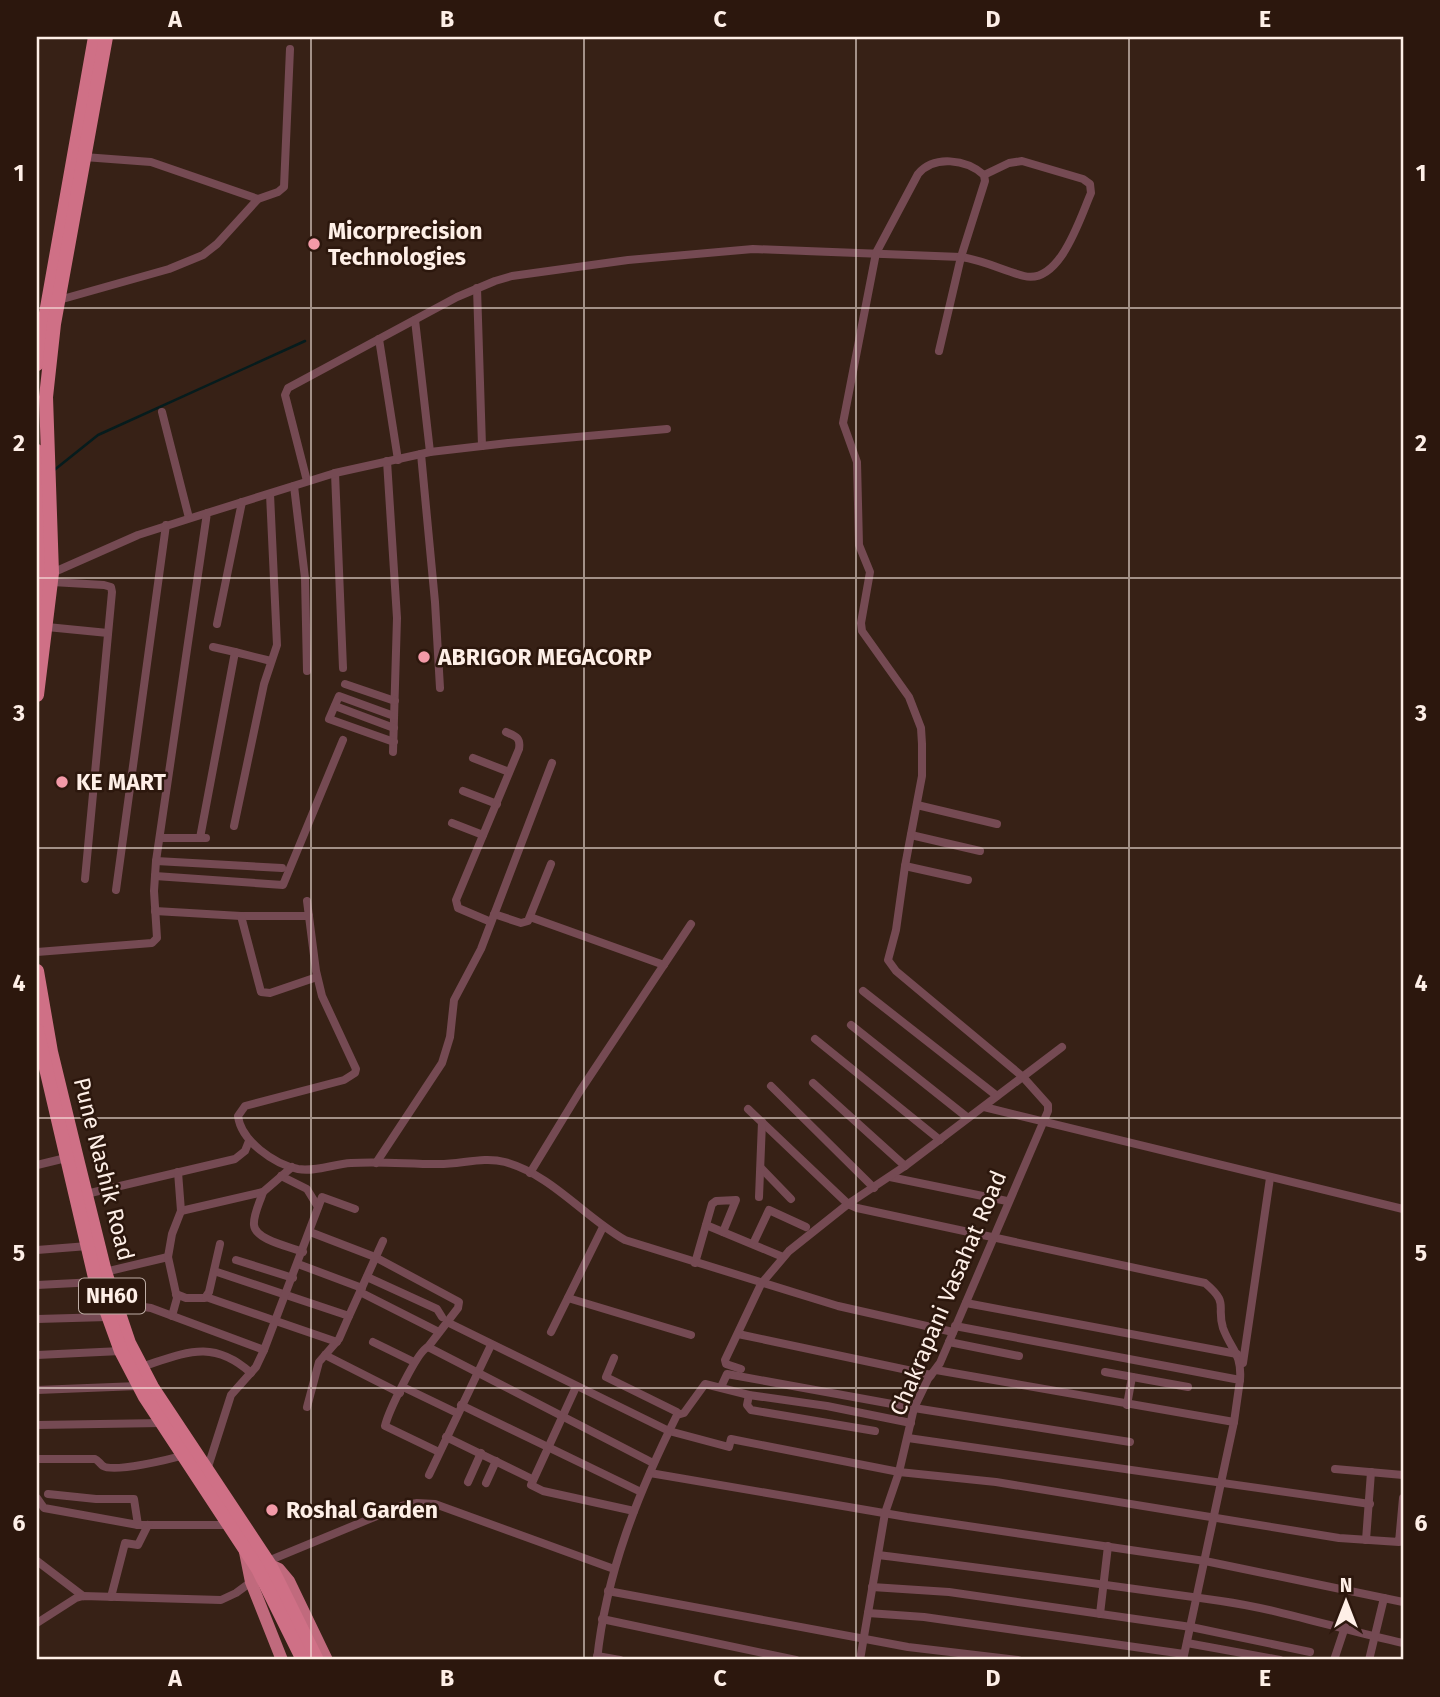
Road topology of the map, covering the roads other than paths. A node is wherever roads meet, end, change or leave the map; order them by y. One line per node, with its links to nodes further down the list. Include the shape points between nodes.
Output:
1 (94, 37): 12 (highway)
2 (106, 37): 4 (highway)
3 (290, 49): 6 (street, via 286,181 278,192)
4 (84, 157): 6 (street, via 151,162); 10 (highway)
5 (984, 175): 7 (street, via 961,163 939,161 925,167); 8 (street); 8 (street, via 1022,161 1083,178 1091,193 1065,251 1039,276)
6 (258, 199): 10 (street, via 204,256)
7 (876, 253): 8 (street); 9 (street, via 710,251 553,269); 56 (street, via 843,423 857,462 859,545 870,572 863,631 909,697 921,728 923,763)
8 (961, 257): 14 (street)
9 (477, 288): 11 (street); 18 (street)
10 (59, 300): 31 (highway, via 47,397)
11 (415, 320): 13 (street); 20 (street)
12 (39, 329): 15 (highway)
13 (379, 339): 21 (street); 24 (street, via 285,391)
14 (939, 351)
15 (37, 363)
16 (162, 412): 29 (street)
17 (667, 429): 18 (street)
18 (481, 446): 20 (street)
19 (37, 450): 31 (highway)
20 (425, 453): 21 (street); 41 (street)
21 (398, 460): 22 (street)
22 (387, 461): 23 (street); 43 (street, via 397,618)
23 (335, 474): 24 (street); 38 (street)
24 (307, 481): 25 (street)
25 (294, 486): 26 (street); 39 (street, via 306,602)
26 (270, 494): 27 (street); 37 (street, via 278,635)
27 (242, 502): 28 (street); 33 (street)
28 (207, 513): 29 (street); 62 (street)
29 (188, 517): 30 (street)
30 (166, 525): 31 (street); 71 (street)
31 (45, 582): 32 (highway); 34 (street, via 111,587)
32 (42, 623): 34 (street); 42 (highway)
33 (217, 624)
34 (108, 633): 69 (street)
35 (213, 647): 36 (street)
36 (235, 652): 37 (street); 62 (street, via 203,838)
37 (271, 661): 59 (street)
38 (343, 668)
39 (307, 671)
40 (345, 684): 43 (street)
41 (440, 688)
42 (37, 695)
43 (395, 701): 45 (street)
44 (335, 706): 45 (street, via 339,696); 46 (street); 49 (street, via 329,719)
45 (394, 716): 46 (street)
46 (394, 728): 49 (street)
47 (506, 732): 53 (street, via 520,742)
48 (343, 740): 68 (street, via 283,885)
49 (394, 742): 50 (street)
50 (393, 752)
51 (473, 758): 53 (street)
52 (552, 763): 77 (street)
53 (509, 772): 55 (street)
54 (463, 791): 55 (street)
55 (497, 804): 60 (street)
56 (917, 805): 58 (street); 61 (street)
57 (452, 823): 60 (street)
58 (997, 824)
59 (234, 827)
60 (483, 835): 77 (street, via 456,904)
61 (911, 835): 63 (street); 66 (street)
62 (160, 838): 64 (street)
63 (980, 851)
64 (156, 861): 67 (street); 68 (street)
65 (551, 864): 76 (street)
66 (905, 866): 70 (street); 89 (street, via 890,964)
67 (282, 868)
68 (155, 876): 73 (street)
69 (85, 879)
70 (968, 880)
71 (116, 890)
72 (307, 901): 75 (street)
73 (155, 911): 74 (street); 79 (street, via 157,938 152,943)
74 (240, 916): 75 (street); 82 (street, via 261,992)
75 (309, 916): 82 (street)
76 (530, 917): 77 (street, via 525,923); 80 (street)
77 (492, 918): 101 (street, via 454,1000 442,1063)
78 (691, 924): 80 (street)
79 (37, 952)
80 (664, 965): 107 (street)
81 (37, 971): 88 (highway, Pune Nashik Road / NH60)
82 (317, 977): 99 (street, via 355,1073 344,1080 245,1106 239,1122)
83 (863, 991): 92 (street)
84 (851, 1025): 95 (street)
85 (37, 1030): 88 (highway, Pune Nashik Road / NH60)
86 (815, 1039): 98 (street)
87 (1062, 1047): 89 (street)
88 (43, 1054): 100 (highway, Pune Nashik Road / NH60); 113 (highway, Pune Nashik Road / NH60)
89 (1023, 1077): 92 (street); 97 (street, via 1048,1105)
90 (813, 1083): 103 (street)
91 (771, 1086): 111 (street)
92 (998, 1096): 93 (street)
93 (984, 1107): 95 (street); 97 (street)
94 (748, 1109): 96 (street)
95 (968, 1118): 98 (street)
96 (762, 1122): 105 (street); 117 (street)
97 (1042, 1122): 110 (street); 116 (street, Chakrapani Vasahat Road)
98 (940, 1140): 103 (street)
99 (249, 1142): 104 (street); 106 (street, via 235,1159)
100 (66, 1158): 102 (street); 131 (highway, Pune Nashik Road / NH60)
101 (376, 1163): 104 (street, via 309,1170); 107 (street, via 493,1160)
102 (37, 1165)
103 (905, 1166): 109 (street)
104 (292, 1167): 108 (street)
105 (761, 1168): 114 (street); 115 (street)
106 (178, 1172): 113 (street); 121 (street)
107 (530, 1173): 123 (street)
108 (281, 1176): 112 (street); 118 (street, via 307,1189)
109 (890, 1177): 111 (street); 116 (street)
110 (1270, 1178): 120 (street); 183 (street)
111 (874, 1188): 117 (street)
112 (263, 1192): 121 (street); 133 (street, via 254,1222 256,1232)
113 (86, 1194): 141 (highway, Pune Nashik Road / NH60)
114 (759, 1197)
115 (791, 1199)
116 (1007, 1201): 127 (street, Chakrapani Vasahat Road)
117 (848, 1204): 127 (street); 135 (street)
118 (318, 1207): 119 (street, via 322,1197); 125 (street)
119 (355, 1209)
120 (1403, 1209)
121 (181, 1210): 134 (street)
122 (706, 1225): 126 (street); 126 (street, via 713,1201 736,1200); 138 (street)
123 (603, 1227): 138 (street, via 625,1240); 150 (street)
124 (806, 1227): 130 (street, via 769,1210)
125 (310, 1232): 133 (street); 136 (street)
126 (723, 1232): 130 (street)
127 (992, 1239): 151 (street, Chakrapani Vasahat Road); 170 (street, via 1205,1283 1221,1302 1223,1326)
128 (383, 1241): 136 (street)
129 (220, 1244): 140 (street)
130 (753, 1244): 135 (street)
131 (88, 1246): 132 (street); 141 (highway, Pune Nashik Road / NH60)
132 (37, 1250)
133 (303, 1251): 139 (street)
134 (168, 1256): 141 (street); 147 (street)
135 (783, 1257): 144 (street)
136 (375, 1258): 142 (street); 156 (street, via 457,1300 458,1308)
137 (236, 1260): 143 (street)
138 (695, 1263): 144 (street)
139 (298, 1264): 143 (street); 146 (street)
140 (214, 1271): 148 (street); 149 (street)
141 (101, 1277): 145 (street); 152 (highway, Pune Nashik Road / NH60)
142 (367, 1277): 146 (street); 156 (street, via 437,1309)
143 (293, 1278): 148 (street)
144 (761, 1284): 158 (street, via 862,1312); 161 (street)
145 (37, 1285)
146 (361, 1290): 154 (street); 159 (street)
147 (176, 1294): 149 (street); 153 (street)
148 (287, 1294): 154 (street); 157 (street)
149 (206, 1297): 157 (street)
150 (568, 1298): 160 (street); 162 (street)
151 (966, 1303): 158 (street, Chakrapani Vasahat Road); 170 (street)
152 (112, 1313): 153 (street, via 145,1307); 155 (street); 169 (highway, Pune Nashik Road / NH60); 176 (highway, Pune Nashik Road / NH60)
153 (172, 1316): 168 (street)
154 (349, 1316): 163 (street)
155 (37, 1319)
156 (444, 1320): 159 (street); 166 (street)
157 (276, 1321): 163 (street); 168 (street)
158 (954, 1329): 165 (street, Chakrapani Vasahat Road); 183 (street)
159 (439, 1332): 167 (street)
160 (551, 1332)
161 (738, 1334): 177 (street, via 725,1360); 178 (street)
162 (691, 1335)
163 (337, 1342): 172 (street)
164 (373, 1342): 175 (street)
165 (949, 1342): 173 (street); 178 (street, Chakrapani Vasahat Road)
166 (491, 1345): 181 (street); 185 (street)
167 (428, 1347): 175 (street); 181 (street)
168 (264, 1350): 180 (street)
169 (121, 1351): 171 (street); 184 (highway, Pune Nashik Road / NH60)
170 (1237, 1354): 183 (street)
171 (37, 1355)
172 (325, 1355): 189 (street); 193 (street, via 317,1366)
173 (1019, 1356)
174 (614, 1358): 196 (street, via 606,1377)
175 (414, 1362): 189 (street)
176 (141, 1367): 180 (street, via 214,1350); 215 (highway, Pune Nashik Road / NH60)
177 (741, 1369)
178 (933, 1372): 192 (street); 194 (street, Chakrapani Vasahat Road)
179 (1105, 1372): 182 (street)
180 (251, 1373): 215 (street, via 231,1395)
181 (476, 1373): 191 (street); 197 (street)
182 (1132, 1377): 187 (street); 192 (street)
183 (1240, 1380): 198 (street)
184 (138, 1386): 188 (street); 199 (highway, Pune Nashik Road / NH60)
185 (576, 1387): 197 (street); 202 (street)
186 (721, 1387): 190 (street); 194 (street, via 727,1374); 196 (street, via 705,1384 684,1413)
187 (1188, 1387)
188 (37, 1390)
189 (402, 1390): 195 (street); 208 (street, via 385,1426)
190 (749, 1395): 200 (street); 203 (street, via 751,1410)
191 (461, 1405): 195 (street); 207 (street)
192 (1127, 1405): 198 (street)
193 (307, 1407)
194 (915, 1408): 200 (street, Chakrapani Vasahat Road); 206 (street)
195 (457, 1413): 204 (street)
196 (677, 1415): 202 (street)
197 (562, 1417): 207 (street); 213 (street)
198 (1234, 1422): 224 (street)
199 (162, 1423): 201 (street); 210 (highway, Pune Nashik Road / NH60)
200 (911, 1423): 205 (street, Chakrapani Vasahat Road)
201 (37, 1425)
202 (669, 1431): 213 (street); 216 (street, via 729,1447 731,1439)
203 (875, 1431)
204 (446, 1437): 208 (street); 209 (street)
205 (908, 1438): 216 (street, Chakrapani Vasahat Road); 224 (street)
206 (1130, 1442)
207 (547, 1447): 221 (street); 225 (street)
208 (439, 1452): 219 (street)
209 (481, 1453): 212 (street); 222 (street)
210 (184, 1455): 211 (street, via 112,1468 95,1458); 235 (highway, Pune Nashik Road / NH60)
211 (37, 1459)
212 (496, 1461): 221 (street); 223 (street)
213 (653, 1462): 218 (street)
214 (1335, 1469): 217 (street)
215 (207, 1470): 242 (highway, Pune Nashik Road / NH60)
216 (899, 1472): 231 (street, Chakrapani Vasahat Road); 232 (street, via 996,1482)
217 (1371, 1472): 220 (street); 229 (street)
218 (650, 1473): 225 (street); 231 (street)
219 (429, 1475)
220 (1403, 1475)
221 (532, 1479): 230 (street, via 531,1485 543,1491)
222 (468, 1482)
223 (486, 1483)
224 (1222, 1483): 229 (street); 232 (street)
225 (641, 1492): 230 (street)
226 (48, 1494): 233 (street, via 134,1499)
227 (37, 1497): 233 (street, via 41,1506 50,1510)
228 (1403, 1499): 236 (street, via 1399,1542)
229 (1370, 1504): 236 (street)
230 (634, 1511): 243 (street)
231 (885, 1513): 237 (street); 239 (street, Chakrapani Vasahat Road)
232 (1214, 1518): 236 (street); 241 (street)
233 (138, 1525): 234 (street)
234 (148, 1525): 235 (street); 250 (street, via 138,1545 125,1543)
235 (231, 1525): 238 (highway, Pune Nashik Road / NH60)
236 (1366, 1540)
237 (1108, 1546): 241 (street); 245 (street)
238 (245, 1548): 244 (main road); 246 (highway, Pune Nashik Road / NH60)
239 (878, 1555): 245 (street); 247 (street, Chakrapani Vasahat Road)
240 (37, 1561): 249 (street)
241 (1205, 1561): 251 (street); 252 (street)
242 (269, 1563): 243 (street, via 417,1503 435,1504); 246 (highway, Pune Nashik Road / NH60); 270 (main road, via 289,1581)
243 (614, 1569): 248 (street)
244 (251, 1582): 250 (street, via 221,1600); 267 (main road)
245 (1103, 1585): 252 (street); 255 (street)
246 (275, 1586): 268 (highway, NH60); 269 (highway, NH60)
247 (872, 1587): 254 (street, Chakrapani Vasahat Road); 255 (street, via 949,1592)
248 (608, 1591): 256 (street); 261 (street)
249 (83, 1596): 250 (street); 257 (street)
250 (111, 1597)
251 (1384, 1598): 253 (street); 260 (street)
252 (1197, 1599): 258 (street); 259 (street)
253 (1403, 1602)
254 (868, 1613): 261 (street, Chakrapani Vasahat Road); 265 (street)
255 (1100, 1614): 258 (street)
256 (602, 1619): 266 (street); 272 (street)
257 (37, 1623)
258 (1191, 1627): 262 (street); 264 (street)
259 (1345, 1628): 260 (street); 276 (street)
260 (1376, 1637): 263 (street); 277 (street)
261 (864, 1638): 273 (street, Chakrapani Vasahat Road); 274 (street)
262 (1187, 1643): 265 (street); 275 (street)
263 (1403, 1643)
264 (1310, 1653)
265 (1183, 1657)
266 (597, 1658): 271 (street)
267 (282, 1660)
268 (303, 1660)
269 (317, 1660)
270 (327, 1660)
271 (620, 1660)
272 (796, 1660)
273 (860, 1660)
274 (1018, 1660)
275 (1280, 1660)
276 (1334, 1660)
277 (1369, 1660)

